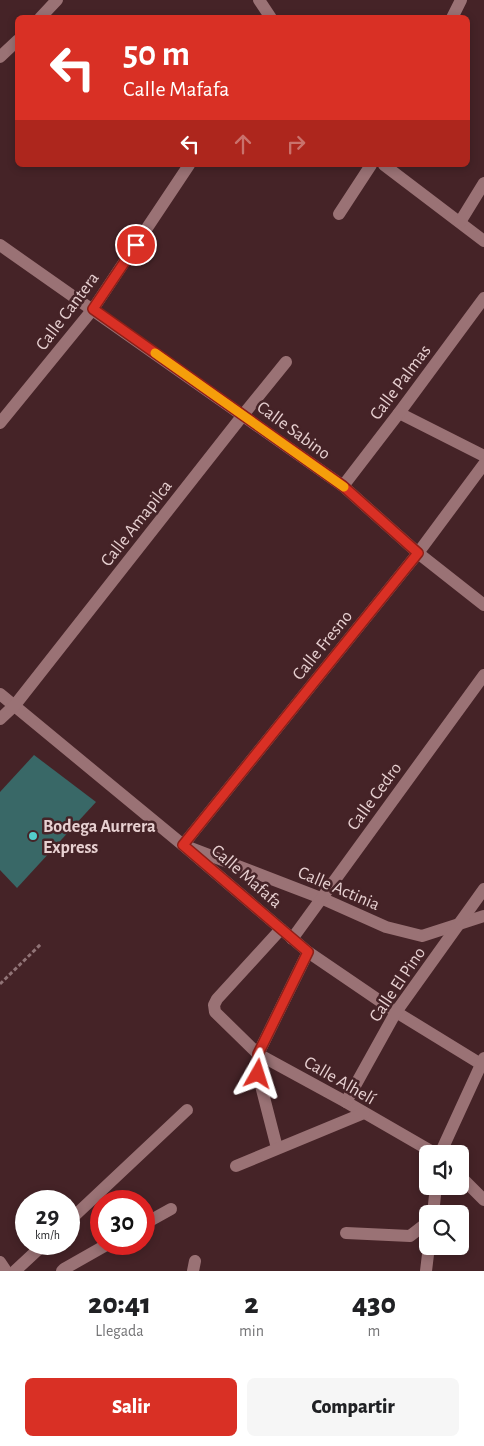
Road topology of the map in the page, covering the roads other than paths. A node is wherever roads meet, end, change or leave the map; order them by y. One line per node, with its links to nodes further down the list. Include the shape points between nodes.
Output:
1 (57, 0): 4 (street)
2 (259, 0): 5 (street)
3 (461, 0): 6 (street)
4 (43, 15)
5 (269, 15)
6 (454, 15)
7 (15, 43): 8 (street)
8 (0, 57)
9 (188, 167): 18 (street, Calle Cantera)
10 (369, 167): 13 (street)
11 (387, 167): 14 (street)
12 (484, 183): 14 (street)
13 (339, 214)
14 (460, 222): 15 (street)
15 (484, 241)
16 (0, 245): 18 (street, Calle Sabino)
17 (484, 298): 20 (street, Calle Palmas)
18 (93, 309): 21 (street, Calle Sabino); 22 (street, Calle Cantera)
19 (286, 362): 21 (street, Calle Amapilca)
20 (399, 413): 23 (street); 25 (street, Calle Palmas)
21 (243, 415): 25 (street, Calle Sabino); 30 (street, Calle Amapilca)
22 (0, 423)
23 (484, 456)
24 (484, 464): 26 (street, Calle Fresno)
25 (343, 486): 26 (street, Calle Sabino)
26 (418, 553): 27 (street, Calle Sabino); 32 (street, Calle Fresno)
27 (484, 605)
28 (484, 675): 34 (street, Calle Cedro)
29 (0, 694): 30 (street, Calle Mafafa)
30 (15, 705): 31 (street, Calle Amapilca); 32 (street, Calle Mafafa)
31 (0, 719)
32 (183, 845): 34 (street, Calle Actinia); 37 (street, Calle Mafafa)
33 (484, 889): 36 (street, Calle El Pino)
34 (321, 898): 36 (street, Calle Actinia, via 386,927 422,936); 38 (street, Calle Cedro)
35 (484, 916): 36 (street, Calle Actinia)
36 (460, 924): 40 (street, Calle El Pino)
37 (281, 929): 38 (street, Calle Mafafa); 41 (street, Calle Alhelí, via 214,1005 216,1012)
38 (292, 939): 39 (street, Calle Mafafa)
39 (308, 952): 40 (street, Calle Mafafa); 41 (street)
40 (396, 1012): 42 (street, Calle Mafafa); 43 (street, Calle El Pino)
41 (258, 1054): 43 (street, Calle Alhelí); 48 (street, via 258,1074)
42 (483, 1063): 47 (street)
43 (346, 1102): 45 (street, Calle Alhelí)
44 (187, 1110): 53 (street)
45 (364, 1113): 46 (street, Calle Alhelí); 48 (street)
46 (420, 1145)
47 (444, 1145)
48 (277, 1148): 49 (street)
49 (236, 1166)
50 (469, 1185): 51 (street)
51 (484, 1200)
52 (171, 1209): 54 (street)
53 (80, 1211)
54 (155, 1218)
55 (419, 1229): 56 (street, via 410,1236)
56 (346, 1234)
57 (90, 1254): 63 (street)
58 (32, 1255): 62 (street)
59 (429, 1255): 64 (street)
60 (0, 1262): 61 (street)
61 (6, 1271)
62 (15, 1271)
63 (62, 1271)
64 (426, 1271)

